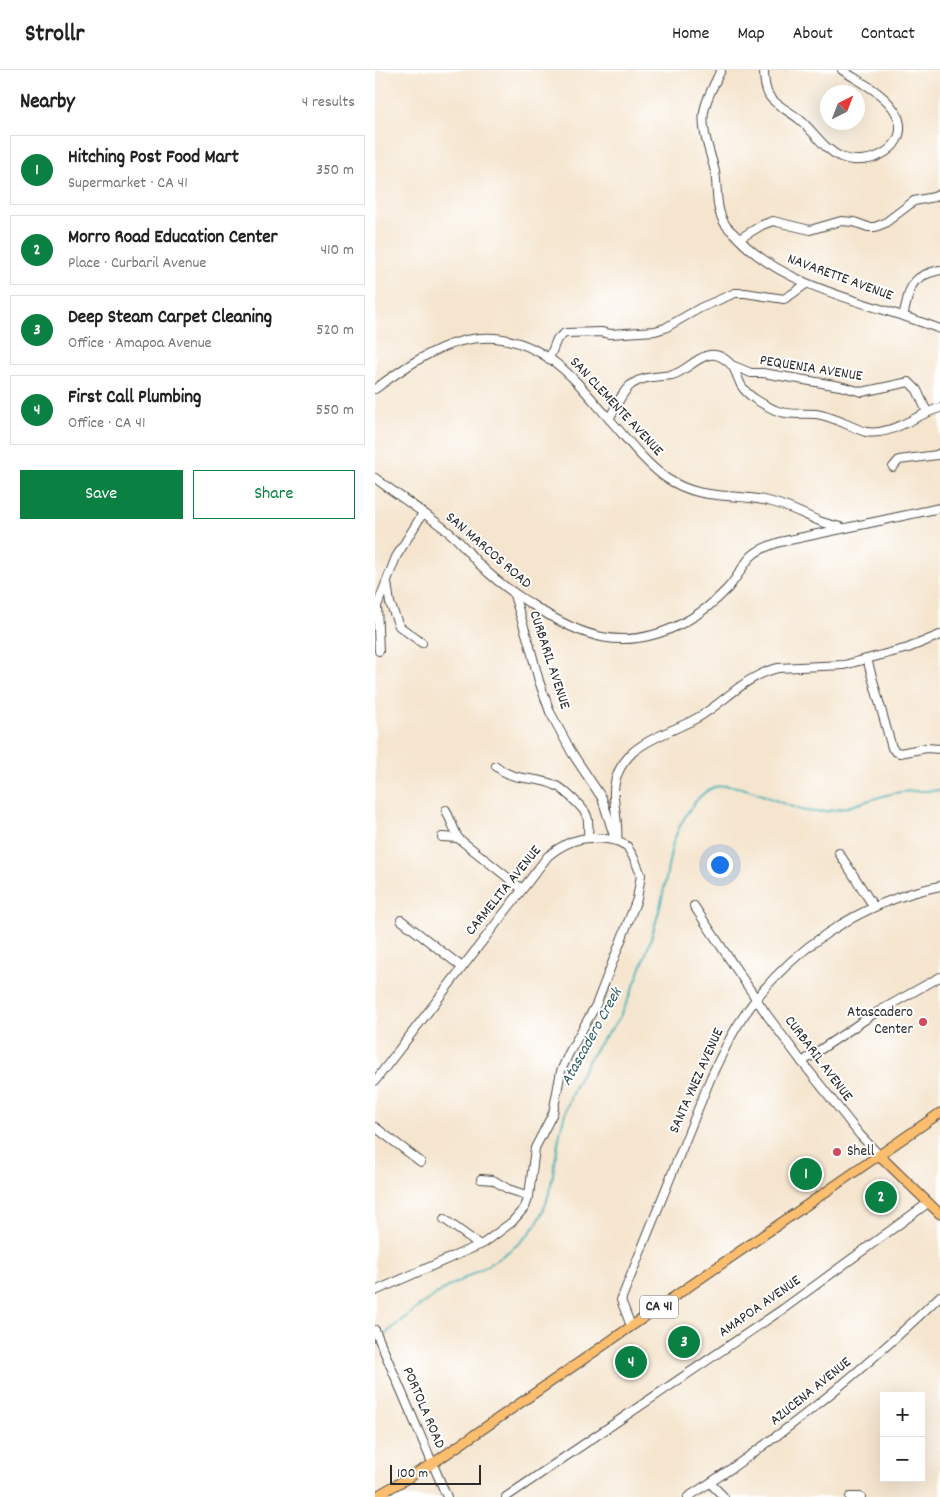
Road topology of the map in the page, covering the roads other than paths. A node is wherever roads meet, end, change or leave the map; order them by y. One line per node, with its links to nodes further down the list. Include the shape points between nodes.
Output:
1 (721, 70): 5 (street, NAVARETTE AVENUE, via 706,106 704,123 721,214 725,224)
2 (764, 70): 3 (street, via 765,89 773,101 799,119 825,146 844,158 874,158 894,145 899,136 899,120 885,100)
3 (842, 70)
4 (940, 194): 5 (street, via 915,201 875,227 841,221 810,230 773,222)
5 (739, 239): 7 (street, NAVARETTE AVENUE, via 777,270)
6 (940, 270): 8 (street, via 925,273 915,280)
7 (806, 284): 8 (street, NAVARETTE AVENUE); 10 (street, via 784,299 735,293 655,331 565,333 557,339)
8 (903, 316): 9 (street, NAVARETTE AVENUE)
9 (940, 329)
10 (549, 358): 12 (street, SAN CLEMENTE AVENUE, via 511,340 472,338 407,366); 15 (street, SAN CLEMENTE AVENUE)
11 (734, 366): 14 (street, PEQUENIA AVENUE, via 751,373 862,392 909,382 917,390); 14 (street, via 742,386 754,398 776,410 817,414 866,432 889,430); 15 (street, via 721,356 710,355 699,358 679,373 640,380 628,387)
12 (375, 389)
13 (940, 408): 14 (street)
14 (927, 412)
15 (609, 419): 21 (street, SAN CLEMENTE AVENUE, via 650,465 683,487 712,495 767,500)
16 (940, 453): 17 (street, via 899,460)
17 (893, 467)
18 (375, 478): 20 (street, SAN MARCOS ROAD)
19 (940, 508): 21 (street, SAN MARCOS ROAD)
20 (423, 513): 22 (street); 23 (street, SAN MARCOS ROAD, via 452,535 481,566)
21 (844, 528): 23 (street, SAN MARCOS ROAD, via 760,549 747,560 729,587 703,610 673,628 635,638 614,639 575,629)
22 (387, 581): 25 (street, via 389,603 399,626); 26 (street, via 377,606)
23 (513, 592): 34 (street, CURBARIL AVENUE, via 550,712 602,798)
24 (940, 635): 27 (street)
25 (422, 643)
26 (379, 651)
27 (867, 659): 28 (street, via 892,748 900,753); 34 (street, via 829,666 767,670 699,717 634,751 622,764 614,783)
28 (940, 749)
29 (496, 766): 33 (street, via 504,773 559,786 585,810 589,818)
30 (446, 810): 32 (street)
31 (442, 837): 32 (street)
32 (458, 838): 37 (street)
33 (588, 838): 34 (street, CARMELITA AVENUE); 37 (street, CARMELITA AVENUE, via 558,847)
34 (617, 841): 51 (street, via 627,846 641,875 637,899 596,1006 561,1071 553,1113 535,1148)
35 (839, 853): 39 (street)
36 (940, 886): 39 (street, SANTA YNEZ AVENUE)
37 (522, 889): 41 (street, CARMELITA AVENUE)
38 (693, 906): 43 (street, CURBARIL AVENUE)
39 (874, 907): 43 (street, SANTA YNEZ AVENUE, via 810,946)
40 (401, 920): 41 (street)
41 (462, 967): 45 (street, CARMELITA AVENUE)
42 (940, 977): 44 (street, via 872,1015)
43 (757, 999): 44 (street, CURBARIL AVENUE); 58 (street, SANTA YNEZ AVENUE, via 728,1042 711,1077 621,1300)
44 (802, 1062): 48 (street, CURBARIL AVENUE)
45 (375, 1081)
46 (940, 1113): 48 (main road, CA 41 / CA 41)
47 (375, 1127): 49 (street)
48 (879, 1155): 52 (main road, CURBARIL AVENUE); 58 (main road, CA 41 / CA 41)
49 (421, 1162)
50 (481, 1179): 51 (street, via 493,1180)
51 (529, 1196): 55 (street, via 525,1207 512,1222 499,1234)
52 (928, 1203): 53 (main road, CURBARIL AVENUE); 64 (street, AMAPOA AVENUE, via 783,1309)
53 (940, 1214)
54 (444, 1219): 55 (street)
55 (480, 1244): 56 (street)
56 (375, 1291)
57 (940, 1296): 61 (street, AZUCENA AVENUE, via 846,1382 776,1438)
58 (631, 1326): 60 (main road, CA 41 / CA 41)
59 (375, 1330): 60 (street, PORTOLA ROAD)
60 (432, 1464): 62 (main road, CA 41 / CA 41); 63 (street, PORTOLA ROAD)
61 (710, 1483): 65 (street, AZUCENA AVENUE); 66 (street)
62 (375, 1497)
63 (447, 1497)
64 (506, 1497)
65 (688, 1497)
66 (723, 1497)
67 (850, 1497): 68 (street)
68 (861, 1497)

